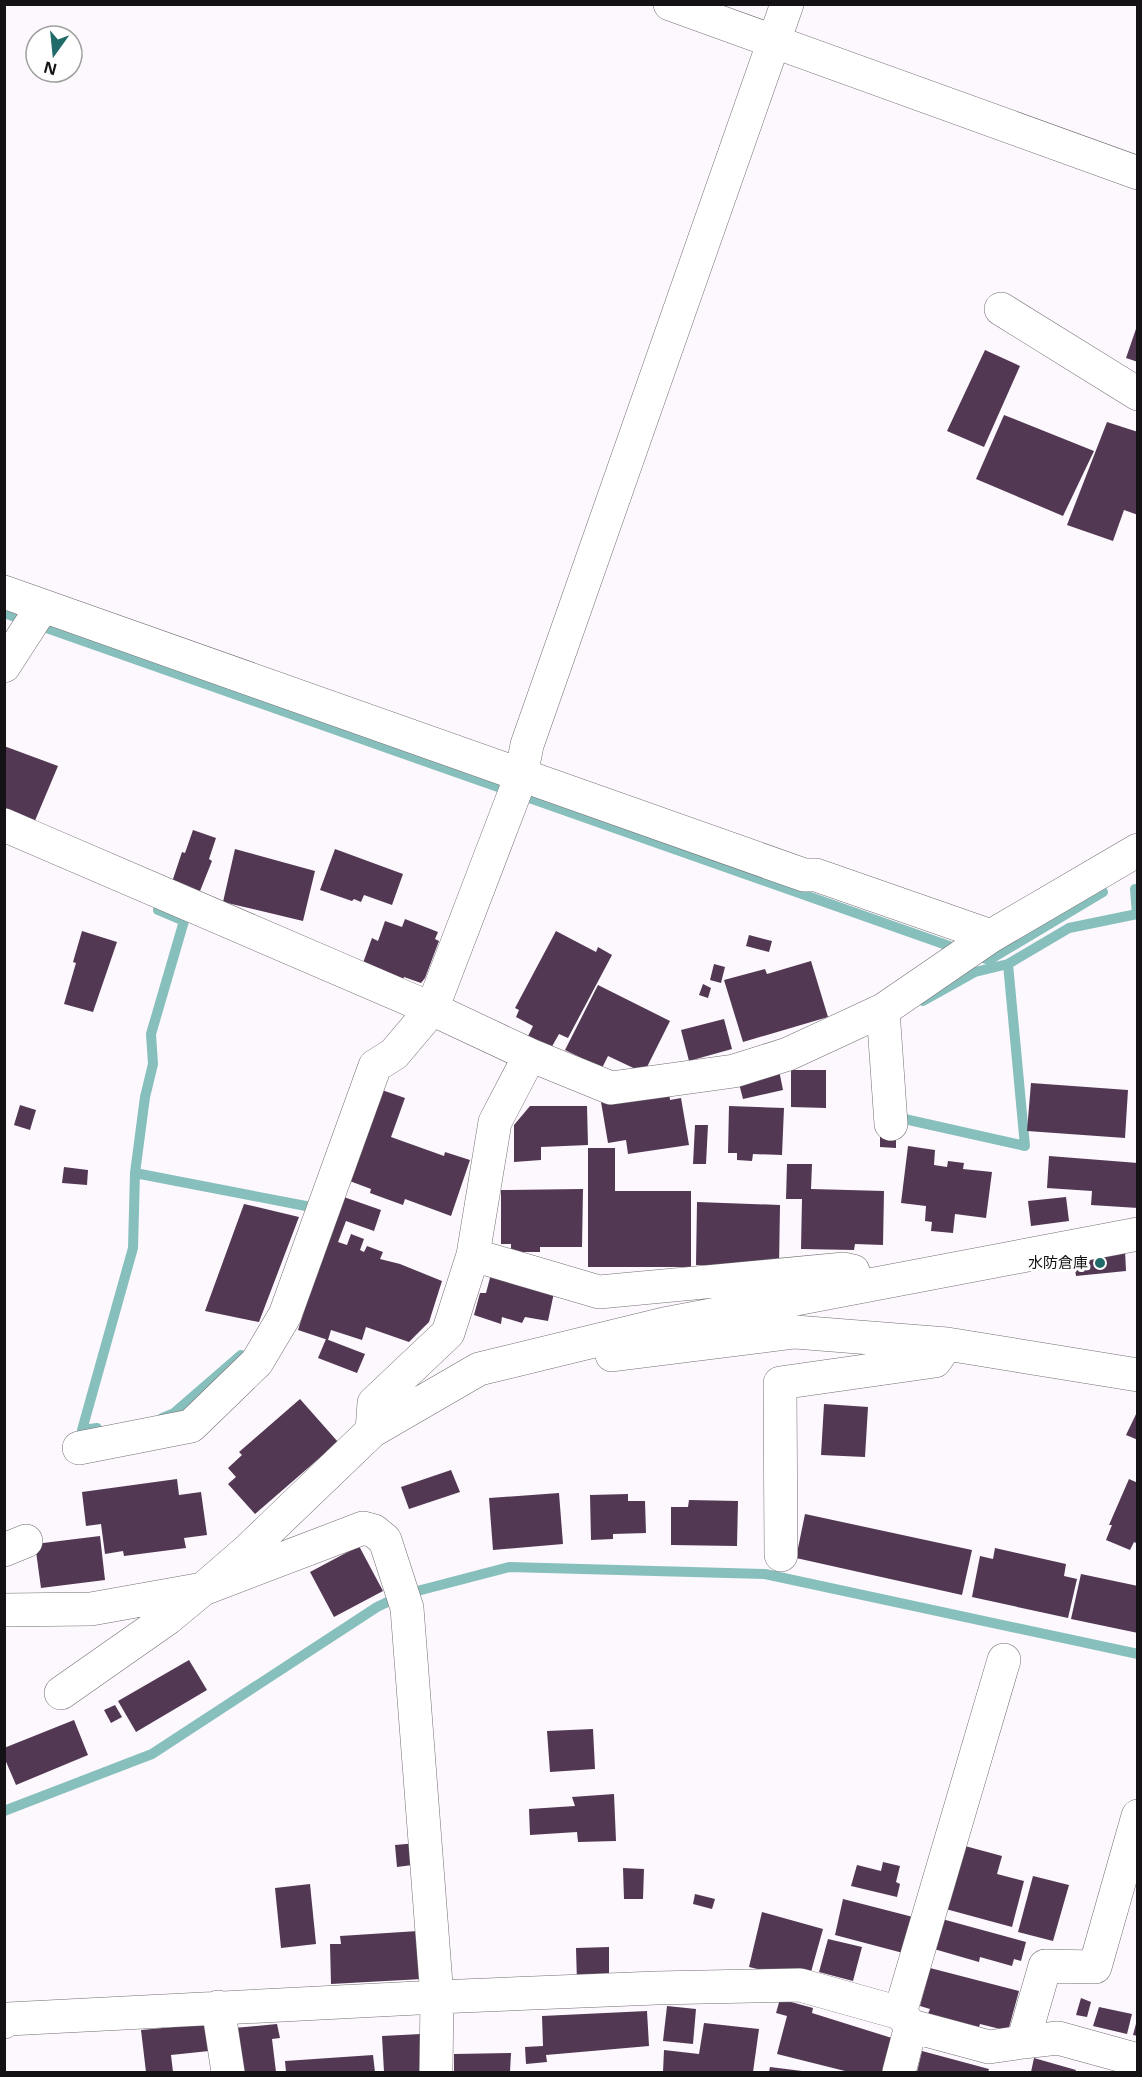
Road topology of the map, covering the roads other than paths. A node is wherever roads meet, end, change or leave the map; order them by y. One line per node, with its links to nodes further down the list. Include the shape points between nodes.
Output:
1 (670, 4): 3 (street)
2 (787, 4): 3 (street)
3 (774, 42): 4 (street); 10 (street, via 527,745)
4 (1137, 173)
5 (1001, 309): 6 (street)
6 (1137, 394)
7 (4, 592): 8 (street)
8 (42, 607): 9 (street); 10 (street)
9 (4, 666)
10 (521, 776): 13 (street); 14 (street)
11 (4, 825): 14 (street)
12 (1137, 850): 13 (street)
13 (991, 936): 15 (street)
14 (432, 1009): 16 (street); 25 (street, via 394,1054 375,1066 285,1315 256,1362 191,1426)
15 (883, 1010): 16 (street, via 788,1054 734,1071 611,1088); 17 (street)
16 (530, 1055): 19 (street, via 495,1122)
17 (891, 1124)
18 (1137, 1234): 20 (street)
19 (473, 1256): 20 (street, via 599,1292 844,1269); 24 (street, via 447,1333 374,1403)
20 (886, 1281): 22 (street, via 664,1324)
21 (947, 1344): 22 (street, via 795,1332); 23 (street); 26 (street, via 936,1361 780,1383)
22 (479, 1369): 24 (street)
23 (1137, 1375)
24 (372, 1431): 27 (street)
25 (79, 1448)
26 (781, 1555)
27 (203, 1589): 28 (street, via 91,1610); 30 (street); 32 (street, via 363,1528 375,1531 385,1540 407,1608)
28 (4, 1610)
29 (1004, 1660): 34 (street)
30 (62, 1693)
31 (1137, 1816): 36 (street, via 1095,1967 1045,1966)
32 (436, 1997): 33 (street); 34 (street, via 800,1985); 39 (street)
33 (218, 2007): 35 (street); 38 (street)
34 (905, 2020): 36 (street, via 989,2048); 40 (street)
35 (4, 2022)
36 (1023, 2042): 37 (street, via 1058,2038)
37 (1137, 2060)
38 (228, 2073)
39 (436, 2073)
40 (899, 2073)

